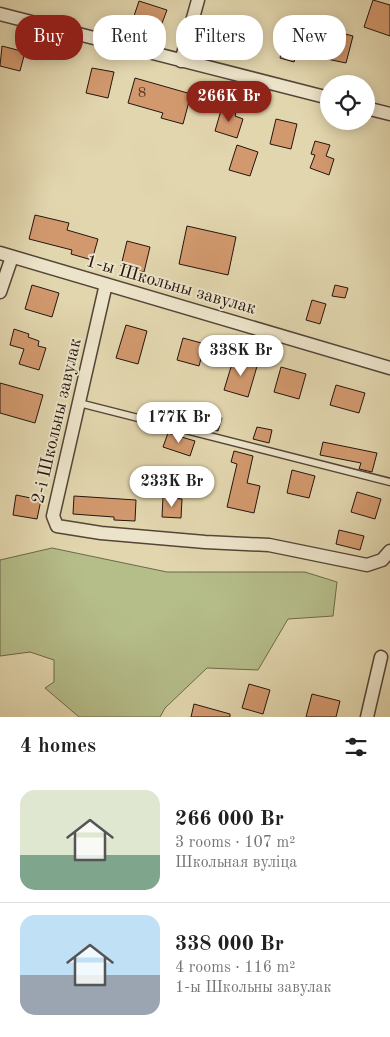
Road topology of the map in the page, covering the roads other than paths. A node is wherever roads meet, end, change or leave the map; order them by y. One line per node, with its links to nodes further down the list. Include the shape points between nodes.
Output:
1 (198, 0): 3 (street)
2 (0, 14): 3 (street)
3 (181, 61): 4 (street)
4 (320, 96)
5 (375, 110): 6 (street)
6 (390, 114)
7 (6, 255): 8 (street, 1-ы Школьны завулак); 9 (street)
8 (106, 284): 10 (street, 1-ы Школьны завулак); 11 (street, 2-і Школьны завулак)
9 (0, 292)
10 (390, 368)
11 (79, 403): 12 (lane); 13 (street, 2-і Школьны завулак, via 53,516 57,526 100,533 269,545 366,565 382,560)
12 (390, 482)
13 (390, 551)
14 (380, 657): 15 (street)
15 (367, 717)

